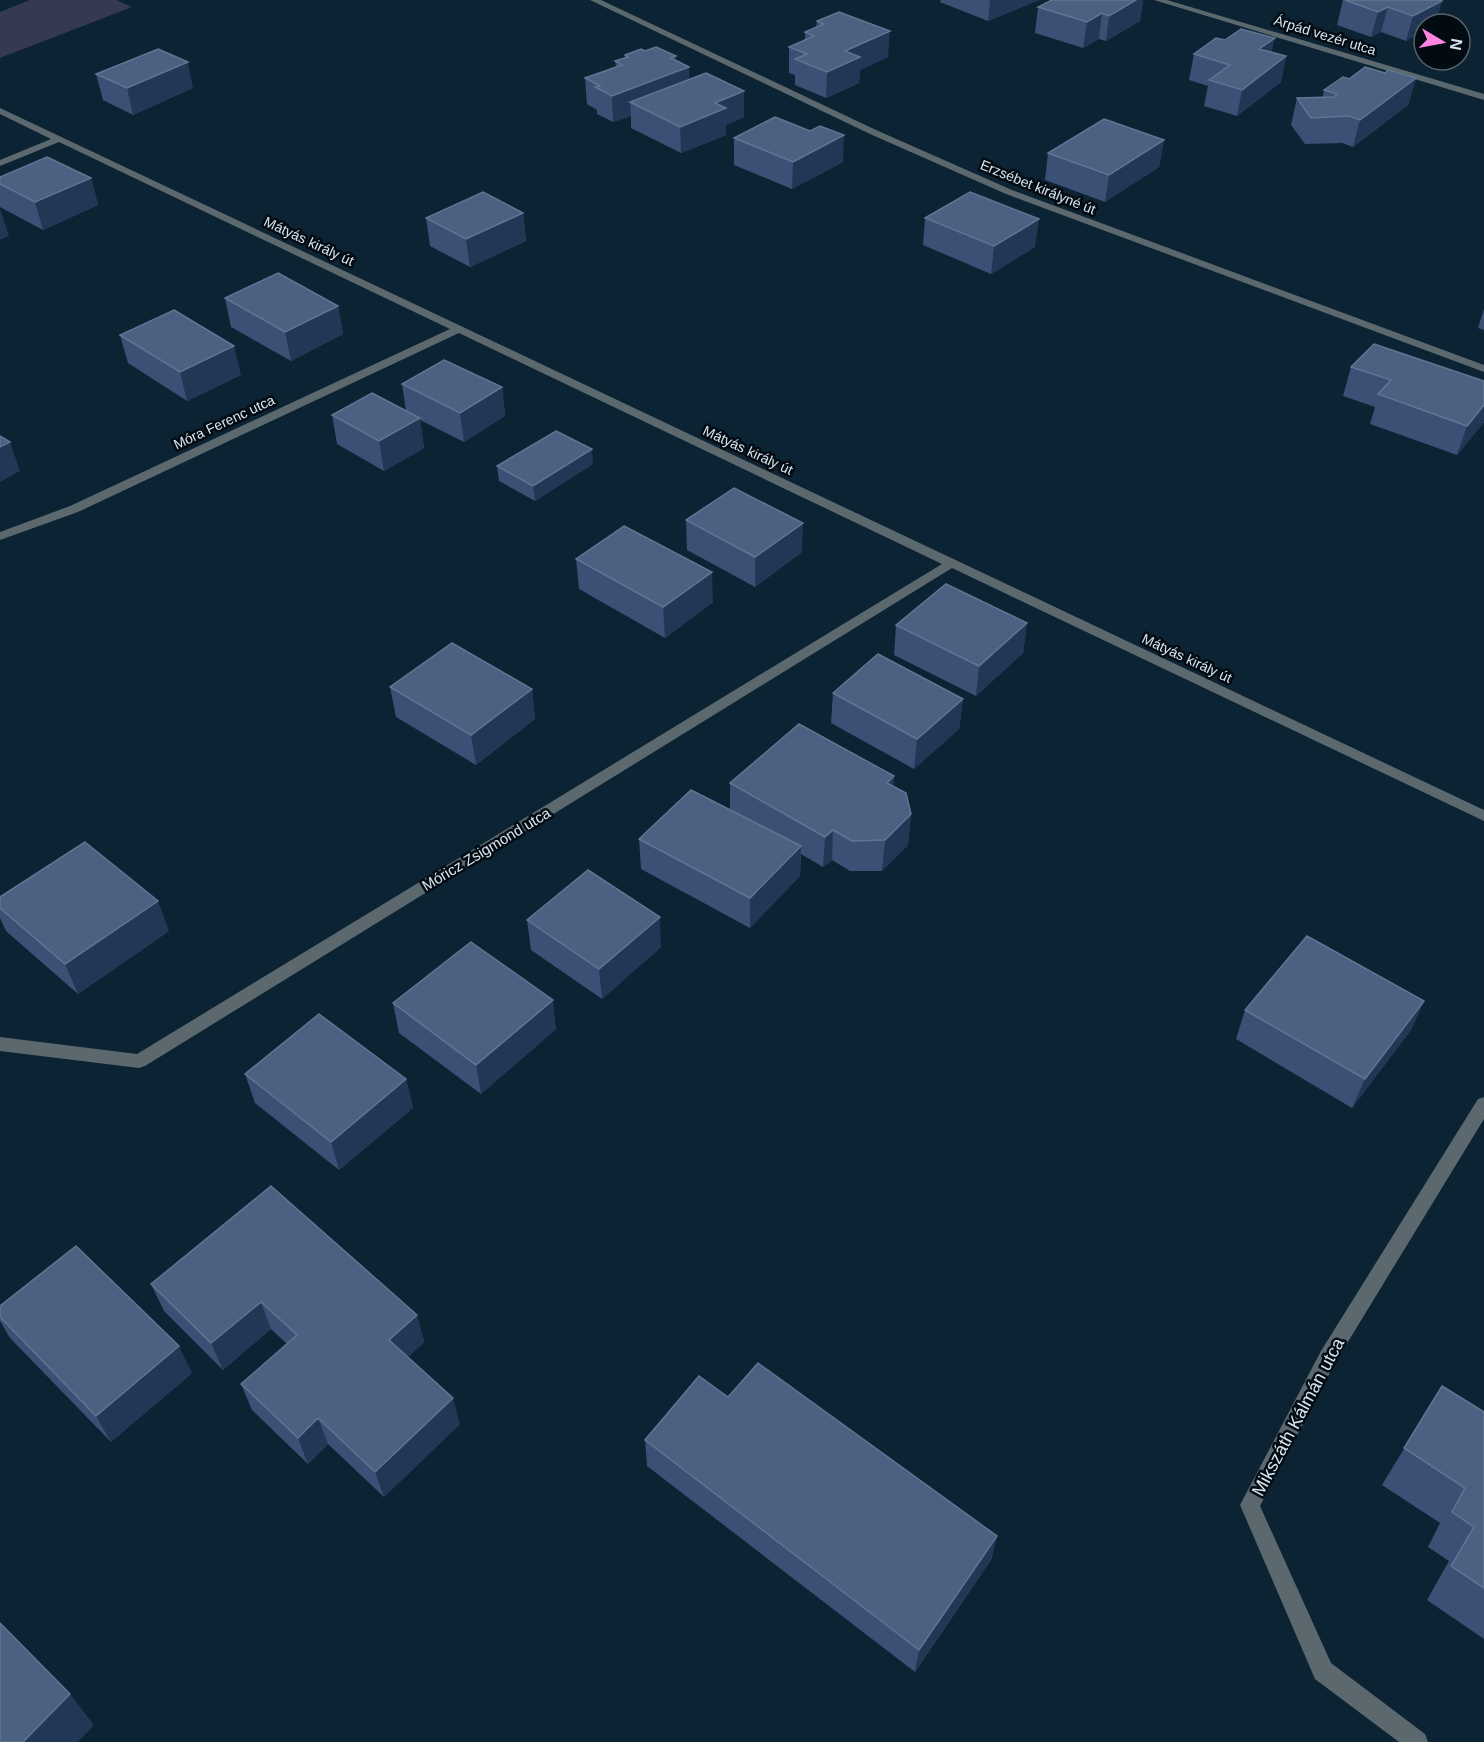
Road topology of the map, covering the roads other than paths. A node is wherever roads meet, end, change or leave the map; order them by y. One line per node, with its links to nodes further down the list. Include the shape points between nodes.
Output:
1 (594, 0): 8 (street, Erzsébet királyné út, via 1009,192)
2 (1158, 0): 3 (street, Árpád vezér utca)
3 (1484, 97)
4 (0, 111): 5 (street, Mátyás király út)
5 (59, 139): 6 (street); 7 (street, Mátyás király út)
6 (0, 163)
7 (459, 329): 9 (street, Móra Ferenc utca, via 74,509); 10 (street, Mátyás király út)
8 (1484, 369)
9 (0, 536)
10 (952, 563): 11 (street, Mátyás király út); 12 (street, Móricz Zsigmond utca, via 139,1061)
11 (1484, 816)
12 (0, 1044)
13 (1484, 1104): 14 (street, Mikszáth Kálmán utca, via 1328,1357 1250,1505 1323,1671)
14 (1417, 1742)

